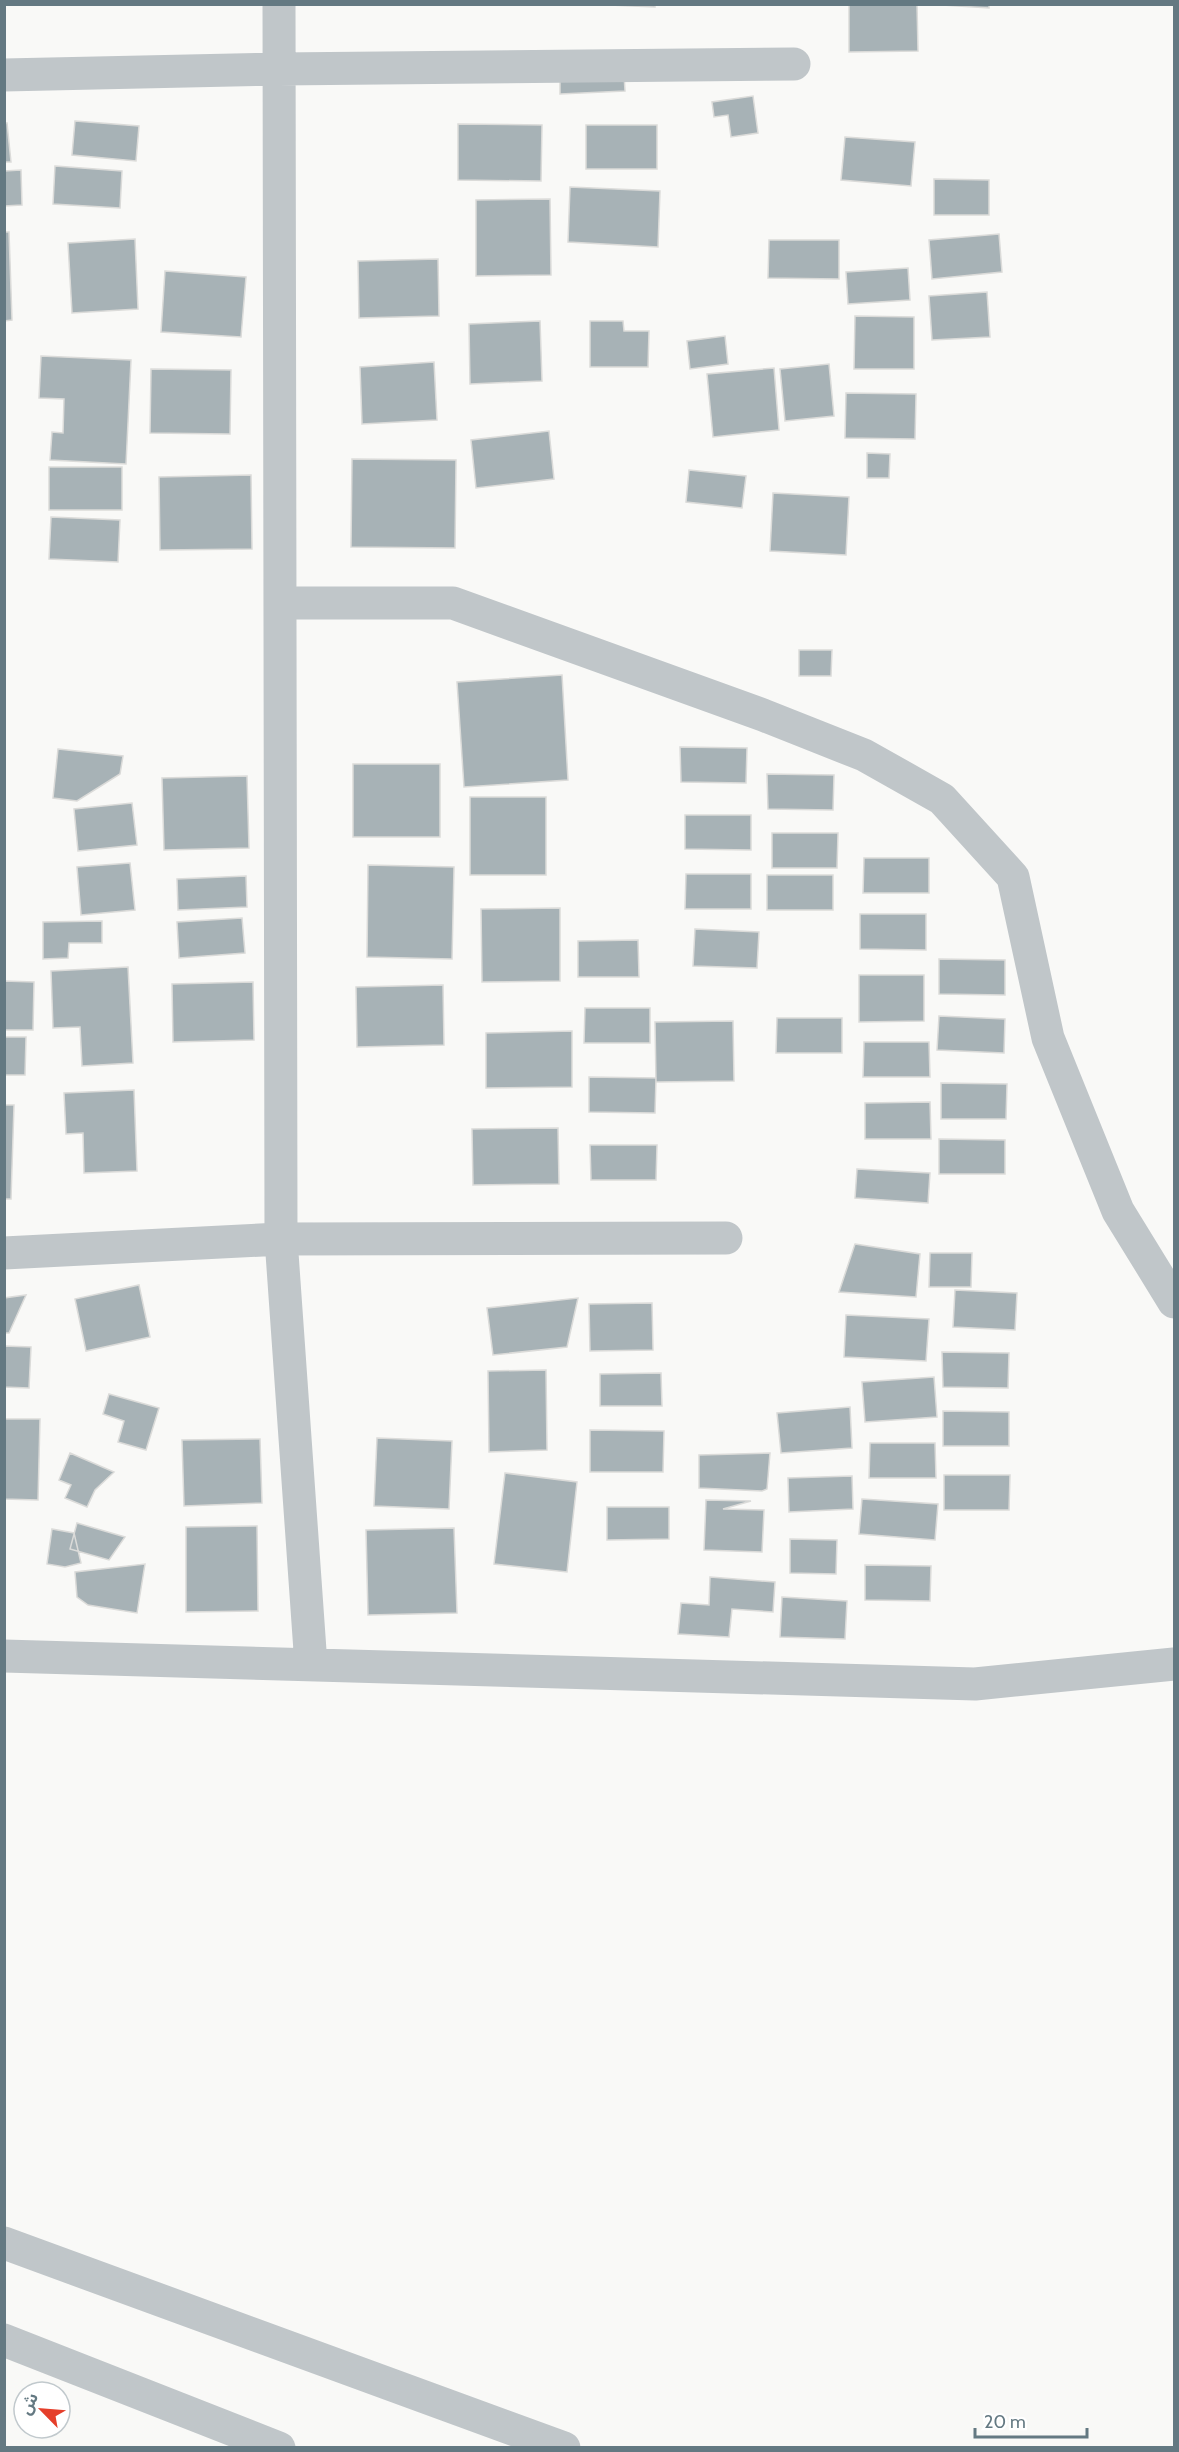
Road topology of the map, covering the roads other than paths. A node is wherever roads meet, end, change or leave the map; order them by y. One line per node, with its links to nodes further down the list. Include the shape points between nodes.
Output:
1 (279, 4): 3 (street)
2 (794, 64): 3 (street)
3 (278, 69): 4 (street); 5 (street)
4 (4, 75)
5 (280, 603): 7 (street); 9 (street, via 453,603 803,731 864,756 942,799 1012,877 1048,1038 1118,1211)
6 (726, 1238): 7 (street)
7 (281, 1239): 8 (street); 12 (street)
8 (4, 1253)
9 (1174, 1302)
10 (4, 1656): 12 (street)
11 (1174, 1664): 12 (street, via 975,1684)
12 (311, 1665)
13 (4, 2243): 16 (street)
14 (4, 2340): 15 (street)
15 (279, 2448)
16 (564, 2448)

